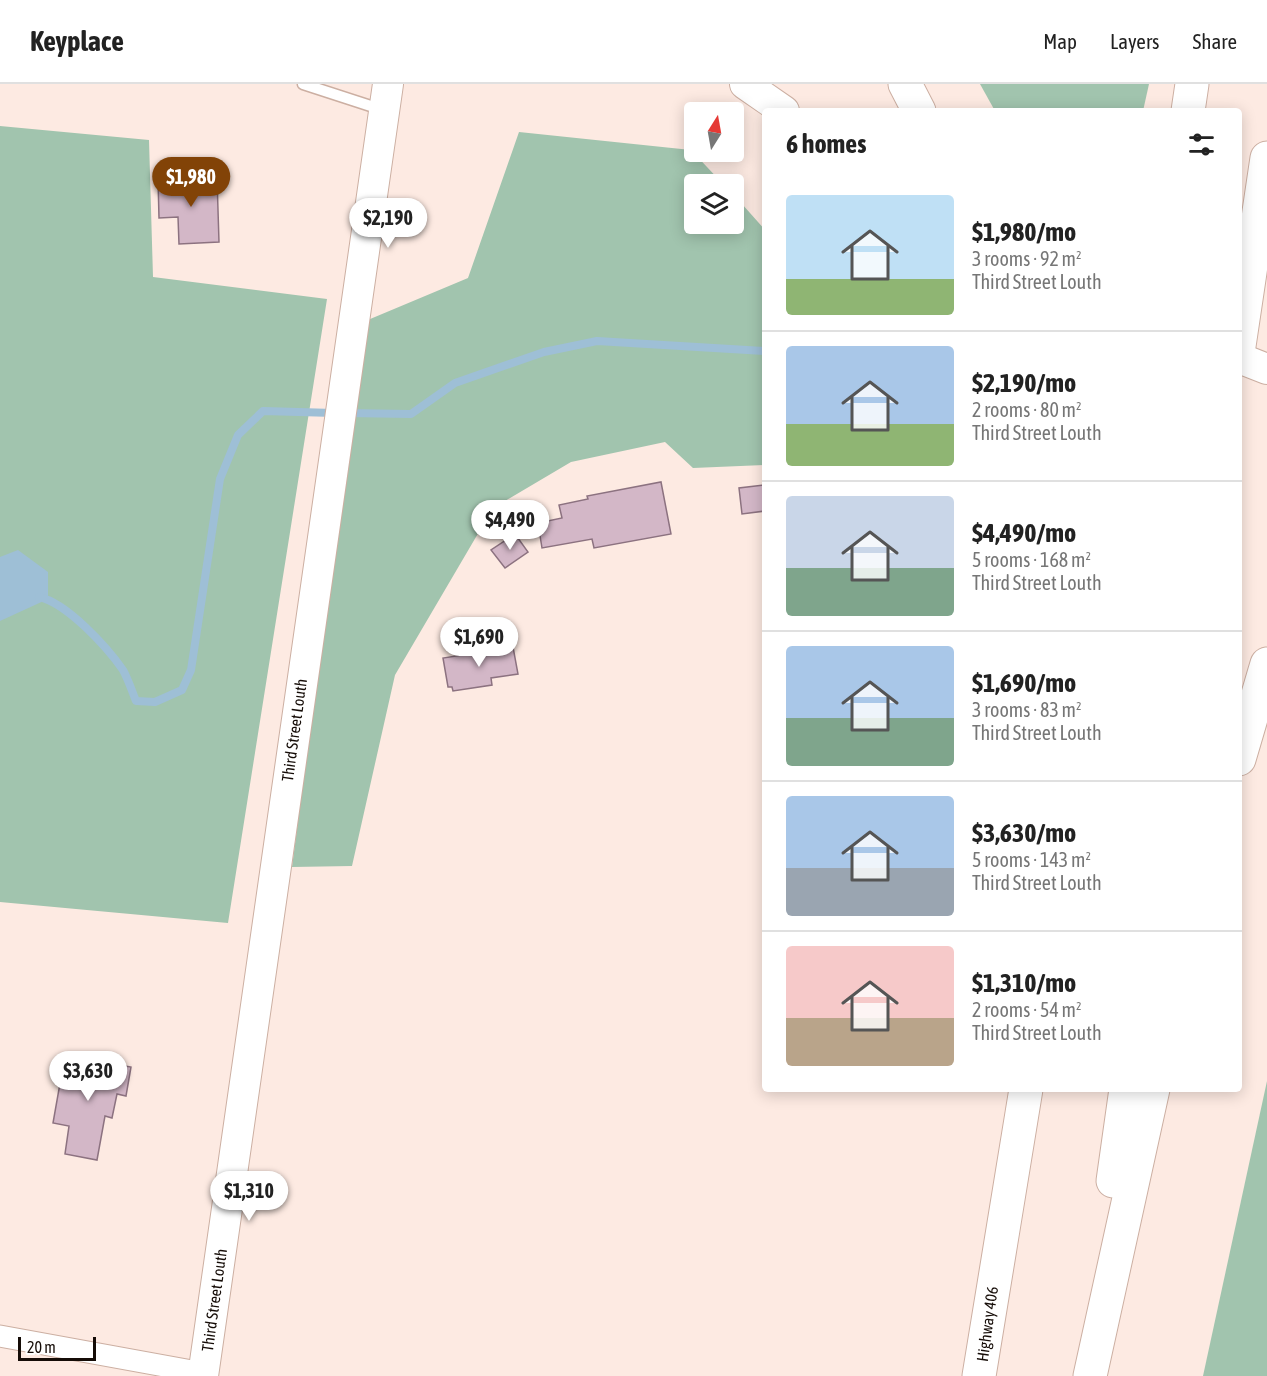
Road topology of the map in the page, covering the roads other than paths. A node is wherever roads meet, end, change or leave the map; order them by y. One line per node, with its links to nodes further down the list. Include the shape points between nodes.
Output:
1 (303, 84): 5 (lane)
2 (745, 84): 6 (street)
3 (905, 84): 7 (highway)
4 (1192, 84): 8 (highway)
5 (385, 97): 21 (street, Third Street Louth)
6 (780, 108)
7 (917, 108)
8 (1188, 108)
9 (1267, 158): 10 (highway)
10 (1242, 326)
11 (1242, 359): 12 (street)
12 (1267, 369)
13 (1267, 664): 14 (highway)
14 (1242, 749)
15 (1012, 1092): 19 (highway)
16 (1025, 1092): 19 (highway)
17 (1126, 1092): 23 (highway)
18 (1152, 1092): 24 (highway)
19 (994, 1272): 22 (highway, Highway 406)
20 (0, 1336): 21 (street)
21 (203, 1374)
22 (979, 1376)
23 (1085, 1376)
24 (1090, 1376)

